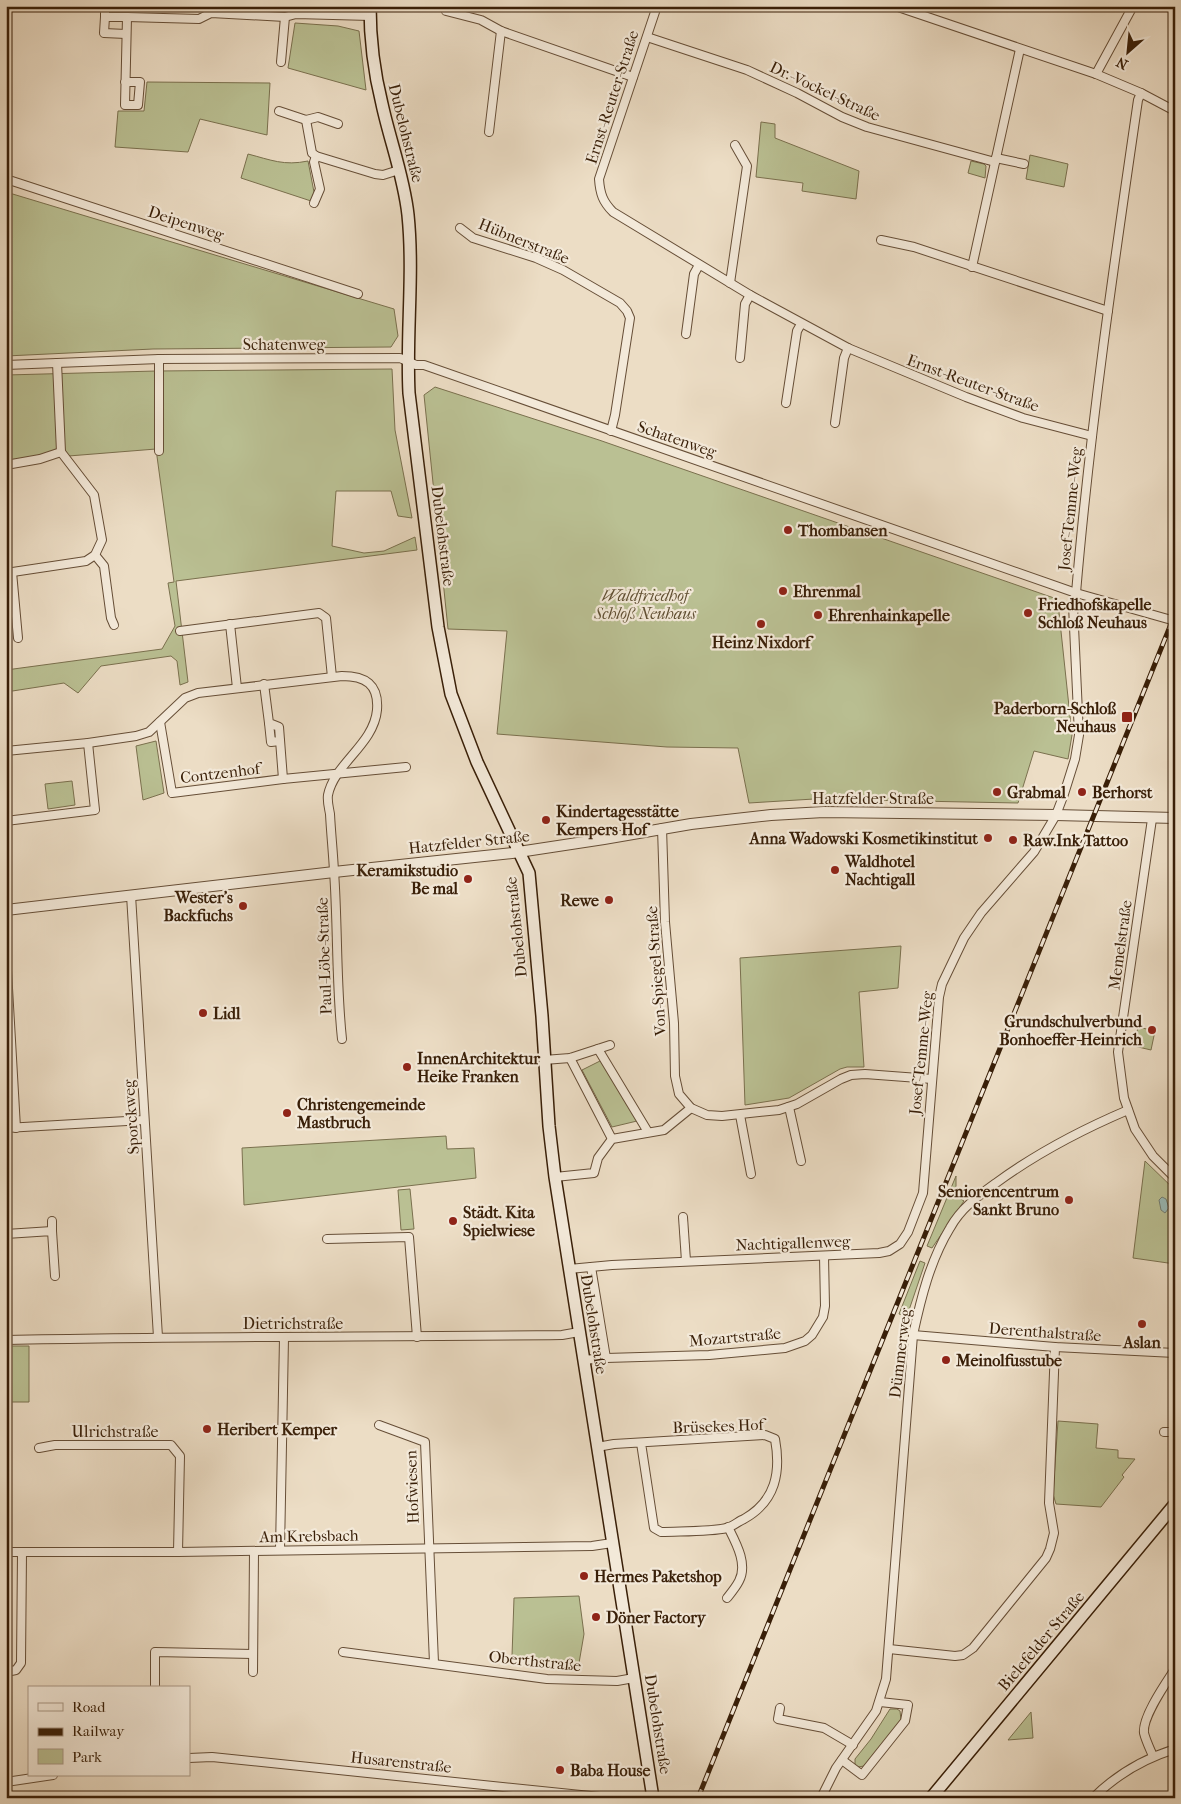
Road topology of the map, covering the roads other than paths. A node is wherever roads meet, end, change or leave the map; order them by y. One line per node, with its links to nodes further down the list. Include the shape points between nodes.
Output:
1 (105, 6): 9 (street)
2 (657, 6): 14 (street, Ernst-Reuter-Straße)
3 (895, 6): 15 (street)
4 (1134, 6): 17 (street)
5 (211, 10): 10 (street, via 200,19); 11 (street)
6 (296, 10): 7 (street); 11 (street)
7 (370, 11): 30 (main road, Dubelohstraße, via 375,74)
8 (446, 11): 12 (street, via 481,20)
9 (105, 17): 10 (street); 13 (street, via 104,33)
10 (127, 17): 13 (street)
11 (285, 17): 16 (street)
12 (501, 31): 18 (street); 25 (street)
13 (126, 34): 19 (street)
14 (646, 37): 18 (street, Ernst-Reuter-Straße); 28 (street, Dr.-Vockel-Straße, via 747,70 867,127)
15 (1020, 49): 17 (street); 28 (street)
16 (281, 62)
17 (1096, 74): 20 (street)
18 (633, 77): 35 (street, Ernst-Reuter-Straße, via 599,179 600,193 613,212)
19 (125, 82)
20 (1140, 93): 22 (street); 40 (street, Josef-Temme-Weg)
21 (279, 111): 23 (street)
22 (1175, 111)
23 (306, 120): 24 (street, via 318,117); 27 (street, via 312,153)
24 (338, 124)
25 (489, 132)
26 (735, 145): 37 (street, via 747,166)
27 (316, 156): 30 (street, via 375,174); 32 (street, via 314,162 320,189)
28 (996, 160): 29 (street, Dr.-Vockel-Straße); 36 (street)
29 (1024, 164)
30 (399, 170): 46 (main road, Dubelohstraße, via 411,249)
31 (6, 179): 38 (street, Deipenweg)
32 (314, 203)
33 (460, 228): 51 (street, Hübnerstraße, via 473,238 563,270 620,303 627,311 630,318)
34 (882, 240): 36 (street)
35 (699, 265): 37 (street, Ernst-Reuter-Straße); 42 (street, via 694,274)
36 (972, 267): 40 (street)
37 (730, 283): 39 (street, Ernst-Reuter-Straße)
38 (358, 294)
39 (750, 295): 41 (street, Ernst-Reuter-Straße); 44 (street, via 745,304)
40 (1108, 311): 52 (street, Josef-Temme-Weg)
41 (801, 324): 43 (street, Ernst-Reuter-Straße); 49 (street, via 797,331)
42 (686, 334)
43 (848, 348): 50 (street); 52 (street, Ernst-Reuter-Straße, via 1023,418)
44 (740, 358)
45 (159, 359): 46 (street, Schatenweg, via 395,358); 47 (street, Schatenweg); 53 (street)
46 (408, 361): 51 (street, Schatenweg); 78 (main road, Dubelohstraße, via 412,424 444,664 465,733)
47 (57, 363): 48 (street, Schatenweg); 54 (street)
48 (6, 365)
49 (786, 403)
50 (835, 423)
51 (611, 431): 58 (street, Schatenweg)
52 (1092, 436): 58 (street, Josef-Temme-Weg)
53 (159, 451)
54 (62, 452): 55 (street); 56 (street, via 94,495 102,540)
55 (6, 465)
56 (95, 555): 57 (street, via 86,561); 61 (street, via 104,566)
57 (9, 573): 63 (street)
58 (1076, 593): 59 (street, Schatenweg); 73 (street, Josef-Temme-Weg, via 1073,605 1079,735 1075,759)
59 (1175, 621)
60 (230, 624): 62 (street); 64 (street, via 318,613 326,618); 66 (street)
61 (114, 625)
62 (180, 631)
63 (18, 638)
64 (332, 677): 65 (street); 71 (street, Paul-Löbe-Straße, via 352,676 368,682 374,690 377,711 367,737)
65 (264, 684): 66 (street); 72 (street, Contzenhof, via 269,723 279,727)
66 (236, 688): 67 (street, via 185,698)
67 (160, 722): 68 (street, via 149,732 136,736); 72 (street, Contzenhof, via 172,793)
68 (88, 742): 69 (street); 76 (street, via 95,810)
69 (6, 751)
70 (406, 767): 71 (street, Contzenhof)
71 (338, 774): 72 (street, Contzenhof); 79 (street, Paul-Löbe-Straße, via 328,795)
72 (283, 779)
73 (1056, 815): 75 (street, Hatzfelder Straße); 77 (street, Hatzfelder Straße, via 813,812); 88 (street, Josef-Temme-Weg, via 1034,852 981,913 964,938 942,984)
74 (1175, 818): 75 (street, Hatzfelder Straße)
75 (1152, 819): 91 (street, Memelstraße, via 1118,1052 1120,1079)
76 (6, 821)
77 (662, 828): 78 (street, Hatzfelder Straße); 90 (street, Von-Spiegel-Straße, via 675,1076 679,1094)
78 (518, 852): 79 (street, Hatzfelder Straße); 87 (main road, Dubelohstraße, via 531,882)
79 (334, 872): 80 (street, Hatzfelder Straße); 83 (street, Paul-Löbe-Straße, via 338,1009)
80 (131, 896): 81 (street, Hatzfelder Straße); 93 (street, Sporckweg)
81 (6, 910)
82 (6, 952): 95 (street)
83 (342, 1039)
84 (610, 1045): 85 (street)
85 (598, 1049): 86 (street); 96 (street)
86 (570, 1058): 87 (street); 97 (street)
87 (544, 1060): 100 (main road, Dubelohstraße)
88 (932, 1079): 89 (street, via 851,1075); 107 (street, Josef-Temme-Weg, via 922,1193 908,1232)
89 (788, 1107): 92 (street); 98 (street)
90 (691, 1108): 92 (street, via 707,1115); 96 (street, via 664,1130)
91 (1128, 1110): 101 (street, Memelstraße, via 1135,1129 1149,1150); 114 (street, Dümmerweg, via 1040,1153 968,1204 950,1228 926,1282)
92 (740, 1115): 99 (street)
93 (144, 1120): 95 (street); 115 (street, Sporckweg)
94 (6, 1128): 95 (street)
95 (16, 1128)
96 (648, 1132): 97 (street)
97 (612, 1139): 100 (street, via 598,1158 594,1173)
98 (801, 1161)
99 (751, 1174)
100 (555, 1177): 111 (main road, Dubelohstraße)
101 (1175, 1178)
102 (684, 1217): 109 (street)
103 (52, 1221): 104 (street)
104 (52, 1232): 105 (street); 112 (street)
105 (6, 1234)
106 (327, 1239): 116 (street, via 409,1237)
107 (900, 1244): 108 (street, Nachtigallenweg, via 880,1253)
108 (824, 1256): 109 (street, Nachtigallenweg); 121 (street, Mozartstraße, via 823,1317 805,1341 785,1348 709,1355)
109 (686, 1261): 110 (street, Nachtigallenweg)
110 (591, 1267): 111 (street, Nachtigallenweg); 121 (street)
111 (569, 1269): 113 (main road, Dubelohstraße)
112 (55, 1276)
113 (579, 1332): 116 (street, Dietrichstraße); 122 (main road, Dubelohstraße)
114 (914, 1335): 119 (street, Derenthalstraße); 139 (street, Dümmerweg)
115 (158, 1336): 117 (street, Dietrichstraße); 118 (street, Dietrichstraße)
116 (417, 1337): 117 (street, Dietrichstraße)
117 (284, 1338): 133 (street)
118 (6, 1340)
119 (1055, 1347): 120 (street, Derenthalstraße); 139 (street, via 1049,1503 1054,1533 1046,1558 973,1648 963,1655)
120 (1175, 1353)
121 (606, 1358): 122 (street, Mozartstraße)
122 (583, 1360): 127 (main road, Dubelohstraße)
123 (379, 1425): 132 (street, Hofwiesen, via 425,1442)
124 (1164, 1432): 125 (street)
125 (1175, 1432)
126 (641, 1443): 127 (street, Brüsekes Hof); 130 (street, Brüsekes Hof, via 654,1528 662,1532); 130 (street, Brüsekes Hof, via 765,1435 775,1438 777,1478 770,1495 750,1515)
127 (597, 1447): 131 (main road, Dubelohstraße)
128 (39, 1448): 136 (street, Ulrichstraße, via 55,1445 170,1445 180,1456)
129 (1175, 1504): 160 (main road, Bielefelder Straße)
130 (728, 1528): 138 (street, via 738,1547 742,1567 740,1580)
131 (612, 1543): 132 (street, Am Krebsbach); 146 (main road, Dubelohstraße)
132 (429, 1549): 133 (street, Am Krebsbach); 142 (street)
133 (280, 1550): 134 (street, Am Krebsbach)
134 (254, 1551): 136 (street, Am Krebsbach); 141 (street)
135 (6, 1552): 137 (street, Am Krebsbach)
136 (178, 1552): 137 (street, Am Krebsbach)
137 (22, 1553): 144 (street, via 21,1663 16,1670)
138 (727, 1598)
139 (889, 1649): 148 (street, Dümmerweg)
140 (343, 1652): 142 (street, Oberthstraße)
141 (253, 1654): 145 (street); 147 (street, via 155,1652)
142 (434, 1664): 146 (street, Oberthstraße, via 557,1679 617,1681)
143 (1175, 1669): 152 (street, via 1144,1725 1144,1734)
144 (6, 1672)
145 (253, 1672)
146 (634, 1678): 158 (main road, Dubelohstraße)
147 (155, 1686)
148 (880, 1702): 150 (street, Dümmerweg); 154 (street, via 908,1704 905,1721 862,1775)
149 (780, 1708): 150 (street, via 778,1720 824,1728)
150 (853, 1745): 154 (street, Dümmerweg)
151 (1175, 1749): 152 (street)
152 (1153, 1756): 161 (street, via 1117,1776)
153 (190, 1758): 157 (street, Husarenstraße, via 212,1757)
154 (842, 1760): 159 (street, Dümmerweg)
155 (46, 1776): 156 (street)
156 (6, 1782)
157 (610, 1798)
158 (653, 1798)
159 (821, 1798)
160 (931, 1798)
161 (1092, 1798)

